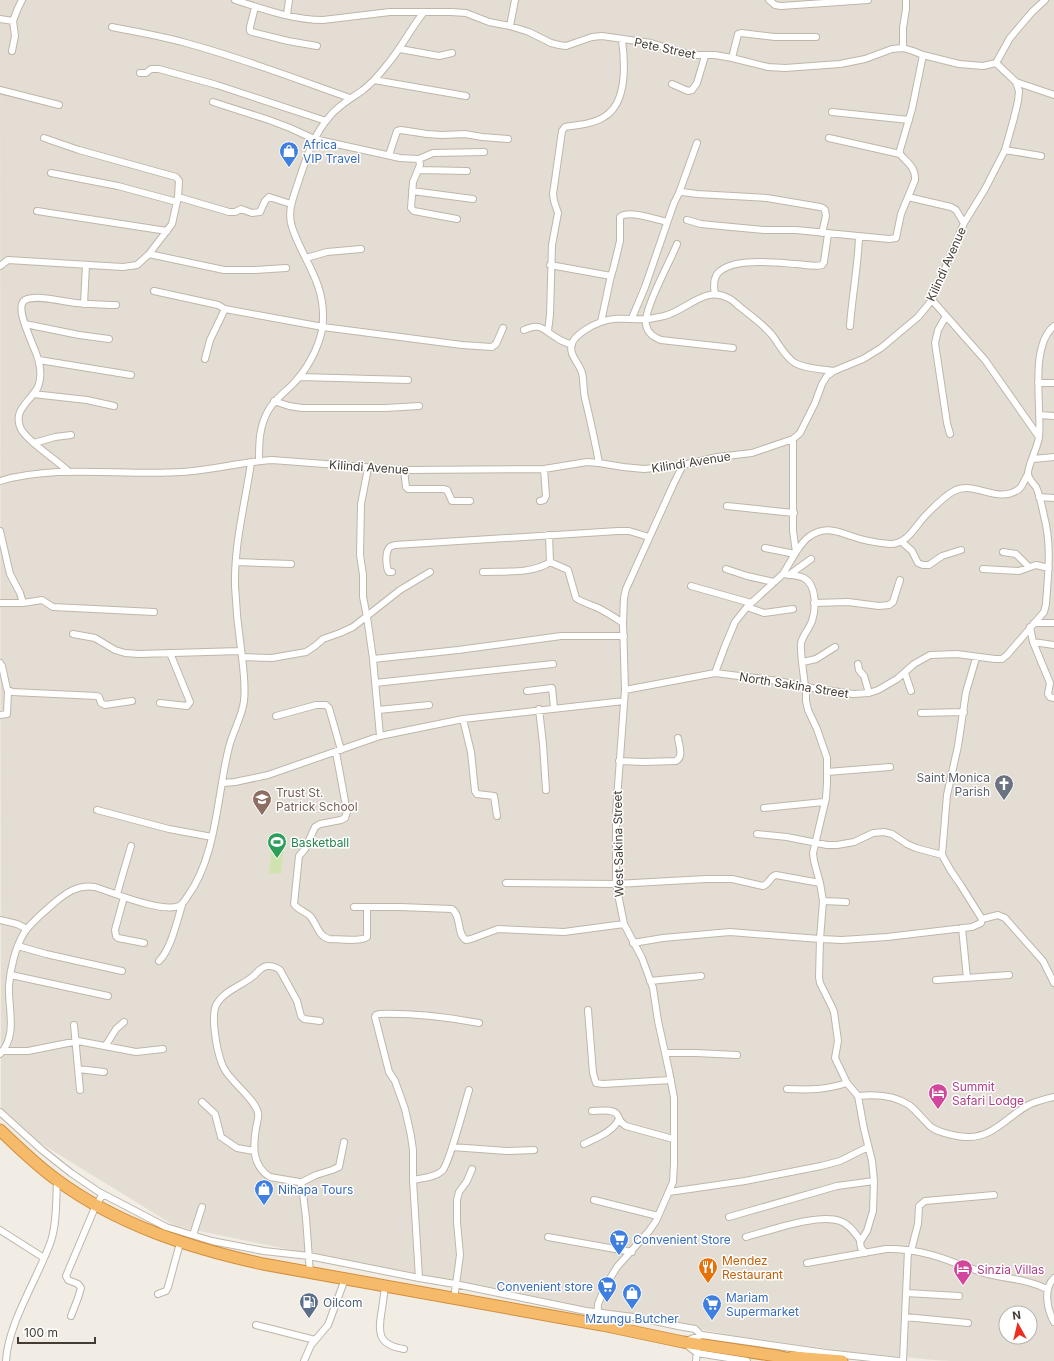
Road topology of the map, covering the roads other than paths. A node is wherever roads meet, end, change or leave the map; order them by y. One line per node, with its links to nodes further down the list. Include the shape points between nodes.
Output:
1 (22, 0): 13 (street)
2 (235, 0): 9 (street, Pete Street)
3 (290, 0): 11 (street)
4 (515, 0): 14 (street)
5 (769, 0): 6 (street, via 781,6)
6 (868, 0)
7 (906, 0): 20 (street)
8 (1045, 0): 26 (street, via 1010,38)
9 (255, 7): 11 (street, Pete Street); 18 (street, via 250,31)
10 (424, 12): 11 (street, Pete Street, via 390,12 322,20); 14 (street, Pete Street, via 466,14); 19 (street)
11 (287, 15)
12 (0, 19): 13 (street)
13 (13, 21): 21 (street, via 15,36)
14 (510, 26): 17 (street, Pete Street, via 566,46 592,37)
15 (112, 27): 34 (street, via 215,51)
16 (816, 36): 25 (street, via 775,37 741,33 736,38)
17 (622, 40): 24 (street, Pete Street, via 652,43 680,52); 73 (street, via 625,60 623,86 613,108 605,117 565,127 562,132 553,194 558,213)
18 (317, 46)
19 (400, 48): 22 (street, via 439,56); 28 (street)
20 (903, 48): 23 (street); 25 (street, Pete Street, via 840,64 785,68 768,67)
21 (12, 51)
22 (452, 53)
23 (923, 55): 26 (street, via 959,64 983,66); 38 (street)
24 (705, 56): 25 (street, Pete Street); 30 (street, via 697,83 692,90)
25 (732, 58)
26 (996, 63): 29 (street)
27 (140, 73): 39 (street, via 159,69 217,84)
28 (374, 80): 33 (street); 34 (street)
29 (1016, 82): 32 (street); 45 (street, Kilindi Avenue, via 1019,91 1018,101)
30 (672, 84)
31 (0, 90): 36 (street)
32 (1054, 95)
33 (466, 96)
34 (350, 98): 39 (street)
35 (212, 102): 42 (street, via 270,120)
36 (59, 106)
37 (832, 112): 38 (street)
38 (909, 120): 47 (street)
39 (326, 121): 42 (street)
40 (44, 138): 58 (street, via 176,178 179,181)
41 (829, 138): 47 (street)
42 (314, 139): 48 (street); 59 (street)
43 (508, 139): 48 (street, via 401,130 397,131)
44 (697, 143): 55 (street)
45 (1005, 150): 49 (street); 64 (street, Kilindi Avenue)
46 (484, 152): 50 (street, via 433,153)
47 (900, 154): 56 (street, via 910,163 915,176)
48 (389, 155): 50 (street)
49 (1041, 156)
50 (419, 159): 51 (street)
51 (418, 170): 52 (street); 54 (street)
52 (468, 171)
53 (52, 173): 58 (street)
54 (412, 191): 57 (street); 61 (street, via 411,208 414,210)
55 (679, 193): 63 (street); 66 (street, via 767,198 820,207 826,213)
56 (908, 197): 64 (street, via 952,207); 67 (street, via 896,238 889,240)
57 (473, 199)
58 (178, 200): 59 (street, via 229,212 241,208 260,212 269,197); 65 (street, via 172,224)
59 (291, 204): 71 (street, via 292,227)
60 (37, 211): 65 (street)
61 (457, 219)
62 (688, 220): 66 (street, via 720,226)
63 (667, 222): 76 (street, via 632,214 622,215 620,241); 84 (street)
64 (964, 223): 79 (street, Kilindi Avenue)
65 (166, 231): 70 (street)
66 (825, 233): 67 (street); 78 (street, via 822,265 737,262 716,276)
67 (859, 237): 88 (street)
68 (677, 244): 85 (street)
69 (361, 249): 71 (street, via 327,252)
70 (150, 254): 72 (street, via 137,265 131,266); 75 (street, via 224,270)
71 (306, 258): 90 (street, via 320,290)
72 (86, 264): 74 (street, via 8,260); 80 (street)
73 (550, 265): 76 (street); 93 (street)
74 (0, 266)
75 (286, 268)
76 (611, 276): 86 (street)
77 (154, 291): 82 (street, via 218,304)
78 (715, 294): 85 (street, via 699,298 667,315); 99 (street, via 727,297 759,321 794,362)
79 (932, 300): 83 (street); 99 (street, Kilindi Avenue, via 918,317 882,348 863,360)
80 (84, 304): 81 (street); 87 (street, via 41,298 26,299 22,307)
81 (116, 305)
82 (225, 309): 90 (street); 97 (street, via 210,340)
83 (946, 316): 111 (street, via 935,342); 113 (street, via 985,360)
84 (632, 318): 85 (street); 86 (street)
85 (646, 319): 96 (street, via 649,332 661,340)
86 (601, 322): 95 (street, via 579,334)
87 (25, 324): 94 (street); 98 (street)
88 (850, 326)
89 (1054, 326): 103 (street, via 1043,339)
90 (323, 327): 91 (street, via 489,348 496,344); 101 (street, via 313,355)
91 (503, 328)
92 (524, 330): 93 (street, via 537,326)
93 (548, 331): 95 (street, via 556,338)
94 (110, 339)
95 (572, 345): 120 (street, via 572,356 582,375)
96 (733, 348)
97 (205, 359)
98 (39, 360): 100 (street); 105 (street, via 39,383)
99 (834, 371): 114 (street, Kilindi Avenue, via 822,384 800,433)
100 (131, 375)
101 (300, 377): 102 (street); 106 (street)
102 (408, 380)
103 (1038, 383): 104 (street); 109 (street)
104 (1054, 383)
105 (33, 394): 107 (street); 115 (street, via 21,408 19,422 24,434)
106 (274, 401): 108 (street, via 302,408); 118 (street, via 263,420)
107 (114, 406)
108 (420, 406)
109 (1039, 415): 110 (street); 113 (street)
110 (1054, 416)
111 (950, 434)
112 (71, 435): 115 (street)
113 (1039, 437): 117 (street)
114 (793, 439): 121 (street, Kilindi Avenue, via 752,452); 133 (street)
115 (34, 444): 125 (street)
116 (1054, 457): 117 (street)
117 (1033, 459): 126 (street)
118 (259, 461): 119 (street, Kilindi Avenue); 122 (street, Kilindi Avenue)
119 (251, 463): 125 (street, Kilindi Avenue, via 183,472); 144 (street)
120 (599, 463): 121 (street, Kilindi Avenue, via 644,469); 123 (street, Kilindi Avenue)
121 (684, 465): 136 (street, West Sakina Street)
122 (368, 468): 124 (street, Kilindi Avenue); 164 (street, via 361,504 360,555)
123 (544, 469): 124 (street, Kilindi Avenue); 131 (street, via 546,496)
124 (404, 470): 130 (street, via 408,489 443,489 447,490 452,501)
125 (69, 472): 127 (street, Kilindi Avenue, via 30,475)
126 (1028, 474): 128 (street, North Sakina Street); 137 (street, via 1020,489 1011,494 996,495 960,488 926,515)
127 (0, 481)
128 (1039, 497): 129 (street); 138 (street, North Sakina Street)
129 (1054, 498)
130 (470, 501)
131 (540, 501)
132 (727, 506): 133 (street)
133 (794, 513): 142 (street)
134 (0, 531): 159 (street, via 10,574)
135 (549, 535): 136 (street, via 629,531); 145 (street); 151 (street, via 390,546 387,569)
136 (649, 537): 165 (street, West Sakina Street, via 626,589)
137 (902, 542): 140 (street, via 912,551 918,563 923,565 929,565 942,556); 142 (street, via 875,542 829,529 809,536)
138 (1052, 546): 148 (street, North Sakina Street)
139 (765, 548): 142 (street)
140 (961, 550)
141 (1003, 552): 147 (street, via 1016,554)
142 (796, 553): 154 (street)
143 (811, 559): 154 (street)
144 (236, 562): 146 (street); 174 (street, via 236,602)
145 (550, 562): 153 (street, via 543,567 530,570); 165 (street, via 568,570 579,601 602,610)
146 (291, 564)
147 (1029, 567): 148 (street, via 1036,565); 150 (street, via 1019,571)
148 (1049, 568): 167 (street, North Sakina Street, via 1044,612)
149 (726, 569): 156 (street)
150 (984, 569)
151 (392, 572)
152 (430, 572): 164 (street, via 400,590)
153 (483, 572)
154 (786, 574): 156 (street); 160 (street, via 809,582)
155 (900, 580): 160 (street, via 893,602 889,605)
156 (774, 582): 161 (street)
157 (691, 586): 161 (street)
158 (0, 602): 159 (street)
159 (23, 603): 163 (street, via 42,600 53,607)
160 (814, 603): 177 (street, via 812,620 801,644)
161 (749, 605): 162 (street, via 764,613); 182 (street, via 735,622)
162 (793, 609)
163 (154, 612)
164 (367, 617): 174 (street, via 340,633 323,638 302,653 272,658); 176 (street)
165 (623, 623): 169 (street, West Sakina Street)
166 (1054, 623): 167 (street)
167 (1032, 625): 170 (street); 175 (street, North Sakina Street, via 1002,659)
168 (73, 634): 173 (street, via 95,638 125,653)
169 (624, 636): 176 (street, via 561,636); 186 (street, West Sakina Street)
170 (1033, 642): 171 (street); 183 (street)
171 (1054, 645)
172 (835, 647): 177 (street, via 816,659)
173 (170, 653): 174 (street); 194 (street, via 190,702 187,706)
174 (242, 654): 210 (street, via 244,701 229,747)
175 (976, 658): 181 (street, North Sakina Street, via 957,654 930,655); 199 (street, via 966,692)
176 (373, 659): 184 (street)
177 (803, 662): 185 (street)
178 (0, 663): 187 (street)
179 (553, 664): 184 (street)
180 (858, 664): 190 (street)
181 (904, 672): 189 (street); 190 (street, North Sakina Street, via 883,687)
182 (715, 673): 185 (street, North Sakina Street); 186 (street, North Sakina Street)
183 (1051, 678): 191 (street, via 1048,694)
184 (375, 683): 197 (street)
185 (805, 687): 190 (street, North Sakina Street, via 853,694); 209 (street, via 807,706 818,729 827,758)
186 (625, 690): 192 (street, West Sakina Street)
187 (8, 691): 193 (street, via 99,696 100,703 105,705); 201 (street, via 7,714)
188 (526, 691): 196 (street, via 552,688)
189 (911, 691)
190 (869, 693)
191 (1054, 698)
192 (624, 701): 196 (street); 207 (street, West Sakina Street)
193 (132, 702)
194 (160, 703)
195 (429, 705): 197 (street)
196 (554, 708): 198 (street)
197 (378, 710): 204 (street)
198 (539, 710): 203 (street); 211 (street)
199 (964, 712): 200 (street); 220 (street, via 947,794)
200 (921, 713)
201 (0, 715)
202 (276, 716): 206 (street, via 316,705 326,705 329,708)
203 (463, 719): 204 (street); 215 (street, via 471,752 475,791 477,794 494,796)
204 (380, 736): 206 (street)
205 (678, 738): 207 (street, via 681,754 676,761)
206 (338, 751): 210 (street, via 268,775); 230 (street, via 347,812 341,820 318,824 315,827 299,856 294,904 310,917 324,938 329,939 358,940 367,937)
207 (619, 761): 223 (street, West Sakina Street)
208 (890, 767): 209 (street)
209 (828, 772): 212 (street)
210 (223, 783): 217 (street)
211 (546, 790)
212 (824, 802): 213 (street); 218 (street)
213 (764, 808)
214 (97, 810): 217 (street, via 169,829)
215 (497, 816)
216 (757, 834): 218 (street)
217 (212, 837): 228 (street, via 201,876)
218 (814, 842): 220 (street, via 838,845 884,832 916,848); 222 (street, via 814,861)
219 (131, 846): 224 (street)
220 (942, 855): 231 (street)
221 (506, 883): 223 (street)
222 (820, 883): 223 (street, via 776,875 763,886 732,879); 226 (street)
223 (616, 884): 233 (street, West Sakina Street)
224 (117, 894): 225 (street); 235 (street, via 90,886 77,888 59,899)
225 (124, 897): 228 (street, via 164,907); 237 (street, via 115,930 116,936)
226 (823, 901): 227 (street); 236 (street)
227 (846, 902)
228 (182, 905): 240 (street, via 169,944)
229 (354, 907): 230 (street)
230 (367, 907): 233 (street, via 452,909 457,914 462,936 466,940 498,929 564,932)
231 (982, 919): 234 (street, via 978,925); 248 (street, via 998,915 1005,918 1043,961)
232 (0, 920): 235 (street)
233 (624, 924): 238 (street, West Sakina Street)
234 (962, 928): 236 (street, via 887,937); 245 (street)
235 (27, 929): 239 (street)
236 (820, 939): 238 (street, via 730,932); 264 (street, via 820,984 832,1006 838,1042 836,1058)
237 (144, 943)
238 (633, 943): 247 (street, West Sakina Street, via 642,958)
239 (18, 946): 241 (street); 242 (street)
240 (159, 961)
241 (122, 971)
242 (11, 975): 249 (street); 258 (street, via 11,1034)
243 (1009, 975): 245 (street)
244 (701, 976): 247 (street)
245 (968, 978): 246 (street)
246 (936, 980)
247 (650, 981): 259 (street, West Sakina Street)
248 (1054, 983)
249 (108, 996)
250 (588, 1010): 263 (street, via 596,1083)
251 (320, 1021): 281 (street, via 304,1019 301,1016 297,1002 277,967 264,966 254,977 231,990 215,1006 214,1019 222,1065 254,1104 258,1113)
252 (124, 1022): 256 (street)
253 (479, 1023): 284 (street, via 421,1015 376,1016 390,1072 405,1109 413,1150)
254 (74, 1025): 255 (street)
255 (76, 1042): 256 (street); 258 (street, via 28,1051); 261 (street)
256 (106, 1045): 257 (street, via 136,1052)
257 (163, 1049)
258 (1, 1052)
259 (665, 1054): 260 (street); 263 (street, West Sakina Street)
260 (737, 1055)
261 (78, 1069): 262 (street); 266 (street)
262 (104, 1072)
263 (671, 1080): 275 (street, West Sakina Street, via 674,1098)
264 (847, 1083): 265 (street, via 832,1088); 268 (street)
265 (787, 1089)
266 (80, 1090)
267 (469, 1090): 278 (street)
268 (858, 1096): 269 (street, via 879,1094 908,1104 936,1130 969,1137 987,1133 1026,1106); 279 (street)
269 (1054, 1097)
270 (202, 1102): 281 (street, via 215,1114 221,1137 237,1148)
271 (592, 1111): 273 (street, via 613,1111)
272 (0, 1112): 288 (street, via 42,1150)
273 (619, 1119): 275 (street, via 626,1126); 277 (street, via 608,1132)
274 (0, 1130): 283 (highway)
275 (673, 1139): 287 (street, West Sakina Street, via 673,1182)
276 (344, 1142): 286 (street, via 338,1166)
277 (584, 1144)
278 (452, 1147): 280 (street, via 506,1151); 284 (street, via 441,1172)
279 (868, 1147): 285 (street); 287 (street, via 821,1166)
280 (534, 1150)
281 (254, 1151): 286 (street, via 258,1164 270,1177)
282 (472, 1169): 311 (street, via 459,1192 457,1222 460,1255)
283 (57, 1180): 291 (highway); 305 (street, via 54,1226)
284 (412, 1180): 308 (street)
285 (874, 1181): 294 (street, via 838,1186); 299 (street, via 872,1219 868,1231)
286 (300, 1183): 304 (street, via 304,1192)
287 (669, 1192): 293 (street, West Sakina Street)
288 (103, 1194): 291 (street); 296 (street, via 166,1227)
289 (994, 1195): 301 (street, via 922,1203 919,1206 918,1224)
290 (594, 1200): 293 (street)
291 (96, 1206): 300 (highway); 319 (street, via 66,1276 81,1288)
292 (202, 1207): 296 (street)
293 (658, 1216): 302 (street, West Sakina Street)
294 (729, 1217)
295 (0, 1230): 305 (street)
296 (193, 1235): 304 (street, via 264,1251)
297 (548, 1237): 302 (street)
298 (746, 1237): 299 (street, via 792,1224 832,1220 846,1224)
299 (860, 1240): 303 (street, via 861,1248)
300 (180, 1243): 307 (highway, via 235,1258); 315 (street, via 166,1291)
301 (909, 1250): 303 (street, via 886,1249); 313 (street, via 987,1274 1030,1282); 314 (street)
302 (632, 1252): 318 (street, West Sakina Street, via 610,1276)
303 (866, 1253): 306 (street)
304 (308, 1256): 307 (street); 308 (street)
305 (44, 1258): 330 (street, via 15,1324 8,1344)
306 (807, 1262)
307 (310, 1272): 310 (highway)
308 (419, 1278): 311 (street)
309 (1054, 1278): 313 (street)
310 (345, 1279): 312 (highway); 325 (street, via 328,1325)
311 (455, 1284): 317 (street); 318 (street)
312 (385, 1286): 317 (highway); 327 (street, via 380,1333 389,1345)
313 (1047, 1289): 321 (street)
314 (906, 1293): 316 (street); 320 (street)
315 (158, 1294)
316 (959, 1296)
317 (454, 1299): 324 (highway)
318 (598, 1312): 324 (street, West Sakina Street); 326 (street, via 695,1329)
319 (71, 1316)
320 (905, 1317): 322 (street); 336 (street)
321 (1054, 1322)
322 (968, 1323)
323 (256, 1325): 325 (street)
324 (597, 1325): 326 (highway)
325 (315, 1340): 331 (street, via 310,1345)
326 (699, 1344): 328 (street); 329 (highway); 332 (street); 335 (street)
327 (404, 1349)
328 (732, 1360): 333 (street)
329 (803, 1360): 334 (highway)
330 (6, 1361)
331 (304, 1361)
332 (696, 1361)
333 (747, 1361)
334 (842, 1361)
335 (899, 1361)
336 (903, 1361)

